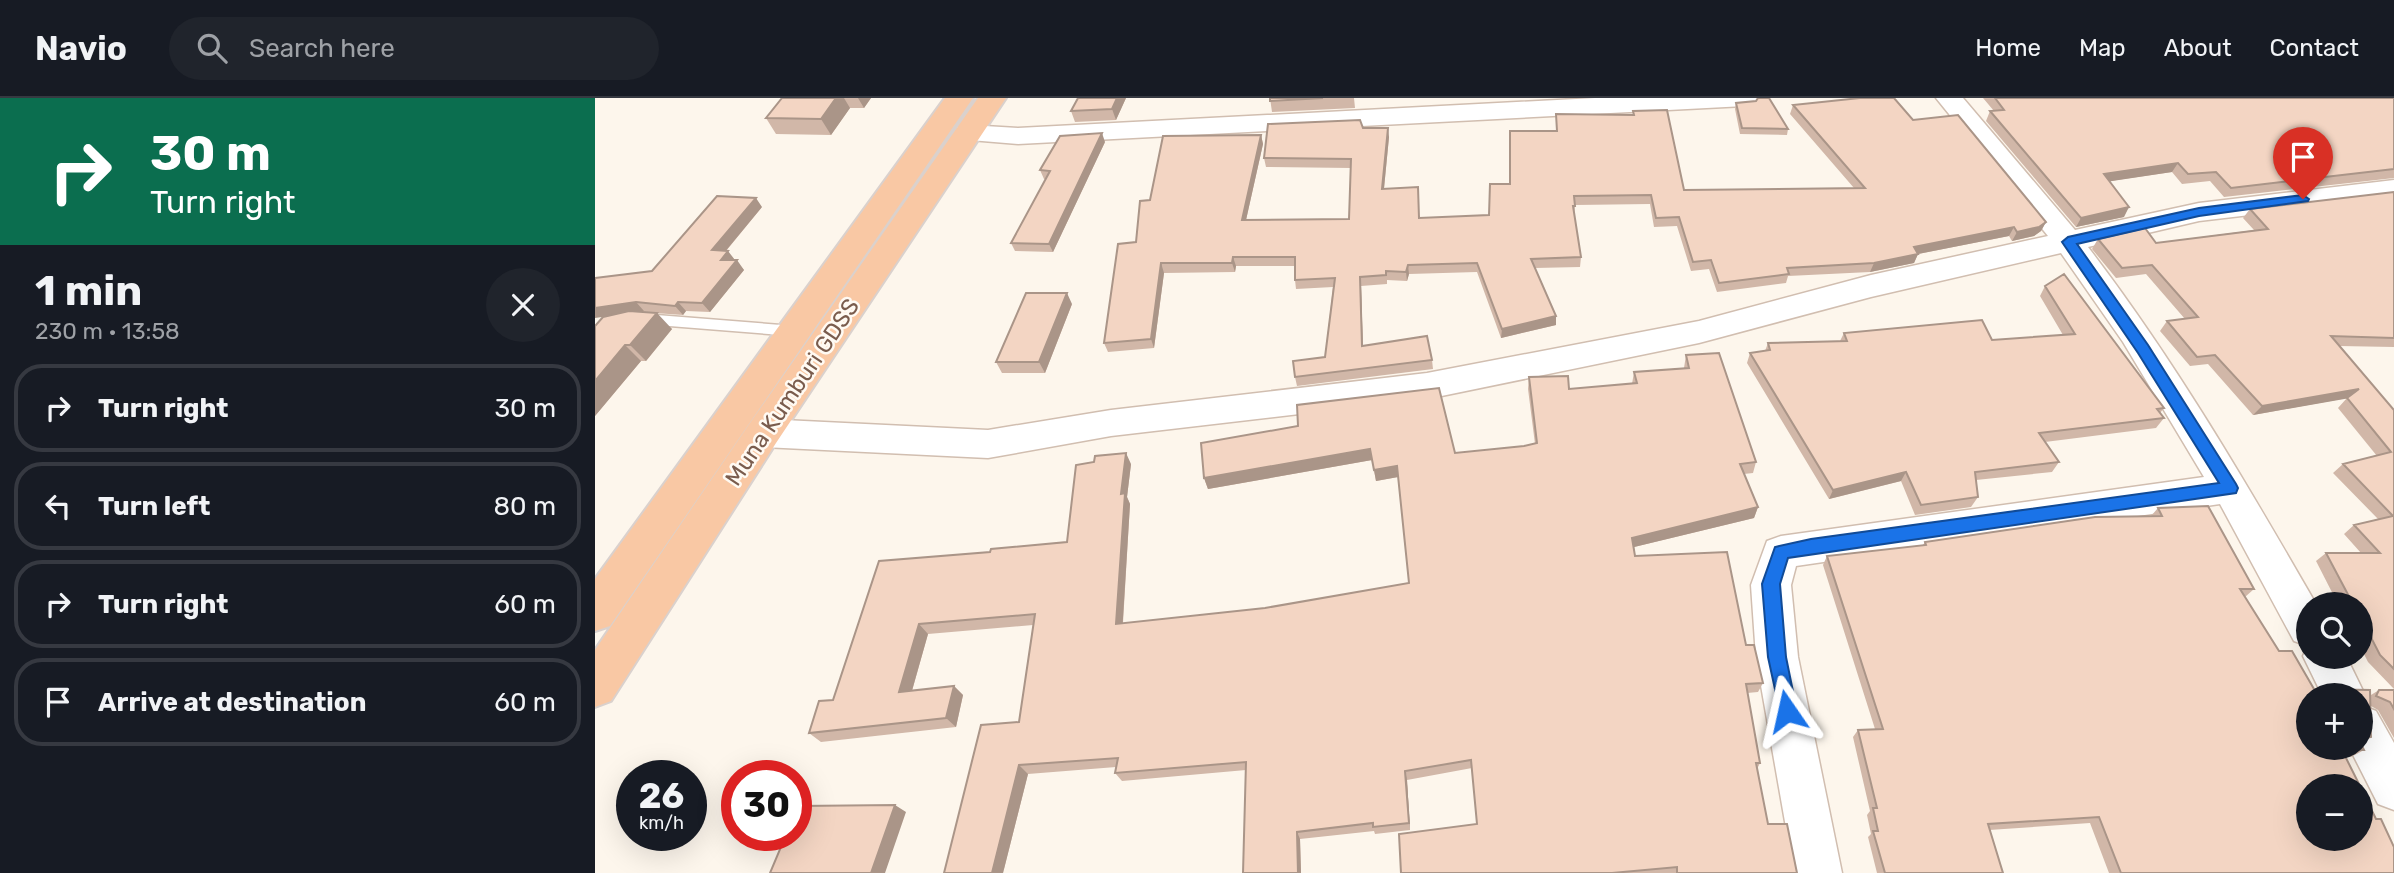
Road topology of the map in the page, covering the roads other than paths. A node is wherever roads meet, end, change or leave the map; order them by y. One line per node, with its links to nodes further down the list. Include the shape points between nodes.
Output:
1 (959, 98): 9 (highway, Muna Kumburi GDSS)
2 (992, 98): 5 (highway, Muna Kumburi GDSS)
3 (1745, 98): 5 (street, via 1018,136)
4 (1949, 98): 7 (street)
5 (968, 133): 10 (highway, Muna Kumburi GDSS)
6 (2394, 189): 7 (street, via 2199,212)
7 (2068, 242): 10 (street, via 1871,286 1699,332 1427,386 1111,424 988,444); 11 (street, via 2143,349)
8 (595, 331): 9 (lane, via 644,319)
9 (794, 331): 13 (highway, Muna Kumburi GDSS)
10 (763, 433): 14 (highway, Muna Kumburi GDSS)
11 (2230, 488): 12 (street); 17 (street, via 1781,552 1771,584 1777,657)
12 (2296, 606)
13 (595, 613)
14 (595, 687)
15 (2373, 749): 16 (street)
16 (2394, 788)
17 (1818, 873)

